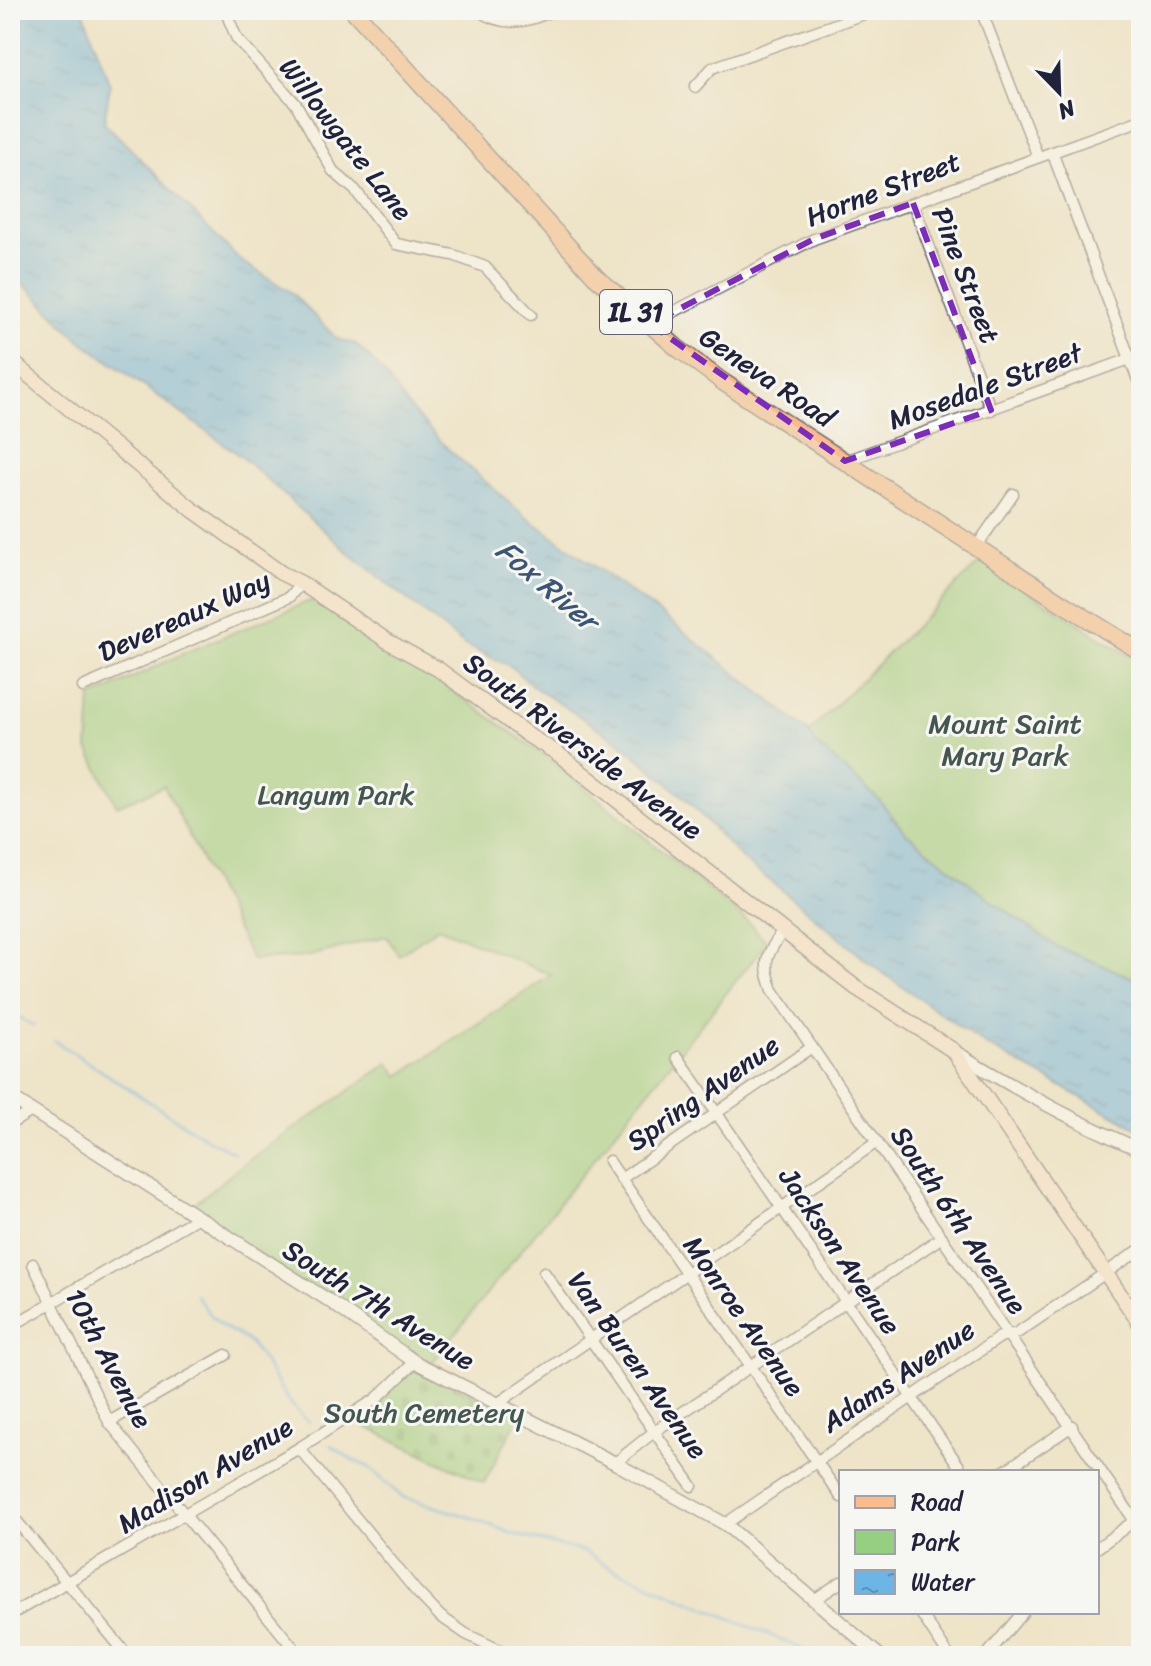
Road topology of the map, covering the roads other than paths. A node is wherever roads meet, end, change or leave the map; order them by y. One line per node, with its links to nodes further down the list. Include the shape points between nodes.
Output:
1 (225, 10): 12 (street, Willowgate Lane, via 237,39 296,104 333,171 355,190 396,244 485,267)
2 (478, 10): 3 (street, via 493,20 513,23)
3 (554, 10)
4 (875, 10): 7 (street, via 712,68)
5 (981, 10): 10 (street)
6 (358, 13): 13 (main road, Geneva Road / IL 31, via 595,276)
7 (695, 87)
8 (1141, 120): 9 (street, Horne Street)
9 (1052, 152): 10 (street, Horne Street); 14 (street)
10 (1038, 157): 11 (street, Horne Street)
11 (913, 203): 13 (street, Horne Street, via 814,239); 17 (street, Pine Street)
12 (531, 315)
13 (650, 324): 18 (main road, Geneva Road / IL 31, via 723,382)
14 (1136, 357): 16 (street); 17 (street, Mosedale Street)
15 (10, 360): 21 (main road, South Riverside Avenue, via 193,510)
16 (1141, 388)
17 (991, 410): 18 (street, Mosedale Street)
18 (845, 461): 20 (main road, Geneva Road / IL 31)
19 (1013, 494): 20 (street)
20 (976, 547): 22 (main road, Geneva Road / IL 31)
21 (301, 583): 23 (street, Devereaux Way, via 289,597); 24 (main road, South Riverside Avenue, via 438,669 557,753)
22 (1141, 652)
23 (83, 687)
24 (782, 932): 25 (street, South 6th Avenue, via 766,956 766,972); 26 (main road, South Riverside Avenue)
25 (812, 1047): 30 (street, Spring Avenue); 32 (street, South 6th Avenue)
26 (954, 1051): 33 (street, South Riverside Avenue, via 1094,1130); 43 (main road)
27 (678, 1057): 30 (street, Jackson Avenue)
28 (10, 1097): 29 (street, South 7th Avenue)
29 (32, 1111): 31 (street); 37 (street, South 7th Avenue)
30 (717, 1114): 35 (street, Spring Avenue); 36 (street, Jackson Avenue)
31 (10, 1124)
32 (877, 1142): 36 (street); 38 (street, South 6th Avenue)
33 (1141, 1150)
34 (609, 1161): 35 (street, Monroe Avenue)
35 (621, 1179): 42 (street, Monroe Avenue)
36 (781, 1208): 42 (street); 44 (street, Jackson Avenue)
37 (197, 1218): 45 (street); 51 (street, South 7th Avenue)
38 (942, 1237): 44 (street); 48 (street, South 6th Avenue)
39 (1141, 1249): 43 (street, Adams Avenue)
40 (33, 1264): 45 (street, 10th Avenue)
41 (544, 1272): 49 (street, Van Buren Avenue)
42 (685, 1273): 49 (street); 52 (street, Monroe Avenue)
43 (1105, 1274): 46 (main road); 48 (street, Adams Avenue)
44 (846, 1302): 52 (street); 53 (street, Jackson Avenue)
45 (52, 1303): 47 (street); 55 (street, 10th Avenue)
46 (1141, 1325)
47 (10, 1327)
48 (1008, 1335): 53 (street, Adams Avenue); 56 (street, South 6th Avenue)
49 (591, 1337): 54 (street); 57 (street, Van Buren Avenue)
50 (226, 1355): 55 (street)
51 (415, 1362): 54 (street, South 7th Avenue); 58 (street, Madison Avenue, via 376,1399)
52 (750, 1367): 57 (street); 59 (street, Monroe Avenue)
53 (910, 1397): 59 (street, Adams Avenue); 61 (street, Jackson Avenue)
54 (497, 1404): 60 (street, South 7th Avenue)
55 (109, 1422): 66 (street, 10th Avenue)
56 (1072, 1426): 62 (street); 67 (street, South 6th Avenue)
57 (655, 1431): 60 (street); 63 (street, Van Buren Avenue)
58 (299, 1448): 66 (street, Madison Avenue); 78 (street, via 440,1616)
59 (816, 1461): 64 (street, Monroe Avenue); 68 (street, Adams Avenue)
60 (615, 1463): 68 (street, South 7th Avenue)
61 (962, 1470)
62 (1006, 1470)
63 (692, 1486)
64 (839, 1494)
65 (10, 1513): 70 (street)
66 (184, 1516): 70 (street, Madison Avenue); 77 (street, 10th Avenue)
67 (1139, 1522): 69 (street)
68 (725, 1524): 72 (street, South 7th Avenue)
69 (1099, 1547)
70 (67, 1583): 75 (street, Madison Avenue); 76 (street)
71 (839, 1583): 72 (street)
72 (814, 1600): 79 (street, South 7th Avenue)
73 (921, 1614): 80 (street)
74 (1021, 1614): 81 (street)
75 (10, 1615)
76 (128, 1656)
77 (300, 1656)
78 (512, 1656)
79 (880, 1656)
80 (949, 1656)
81 (986, 1656)

